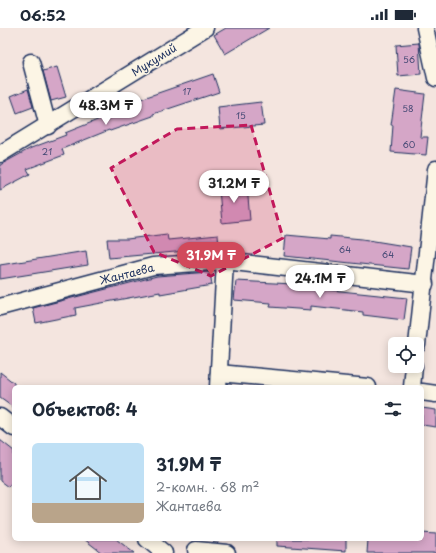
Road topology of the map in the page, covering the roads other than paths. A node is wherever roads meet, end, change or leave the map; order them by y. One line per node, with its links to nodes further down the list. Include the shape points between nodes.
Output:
1 (205, 28): 5 (street, Мукумий)
2 (425, 28): 4 (street)
3 (31, 62): 5 (street)
4 (436, 78)
5 (48, 126): 6 (street, Мукумий)
6 (0, 154)
7 (436, 169): 9 (street)
8 (225, 261): 9 (street, Жантаева); 10 (street, Жантаева, via 153,266); 13 (street)
9 (425, 284): 11 (street)
10 (0, 307)
11 (418, 337)
12 (413, 373): 15 (street)
13 (218, 380): 14 (street)
14 (325, 385)
15 (412, 385)
16 (424, 392): 17 (street)
17 (436, 394)
18 (0, 417): 19 (street)
19 (12, 426)
20 (149, 541): 22 (street)
21 (197, 547): 23 (street)
22 (164, 553)
23 (227, 553)

